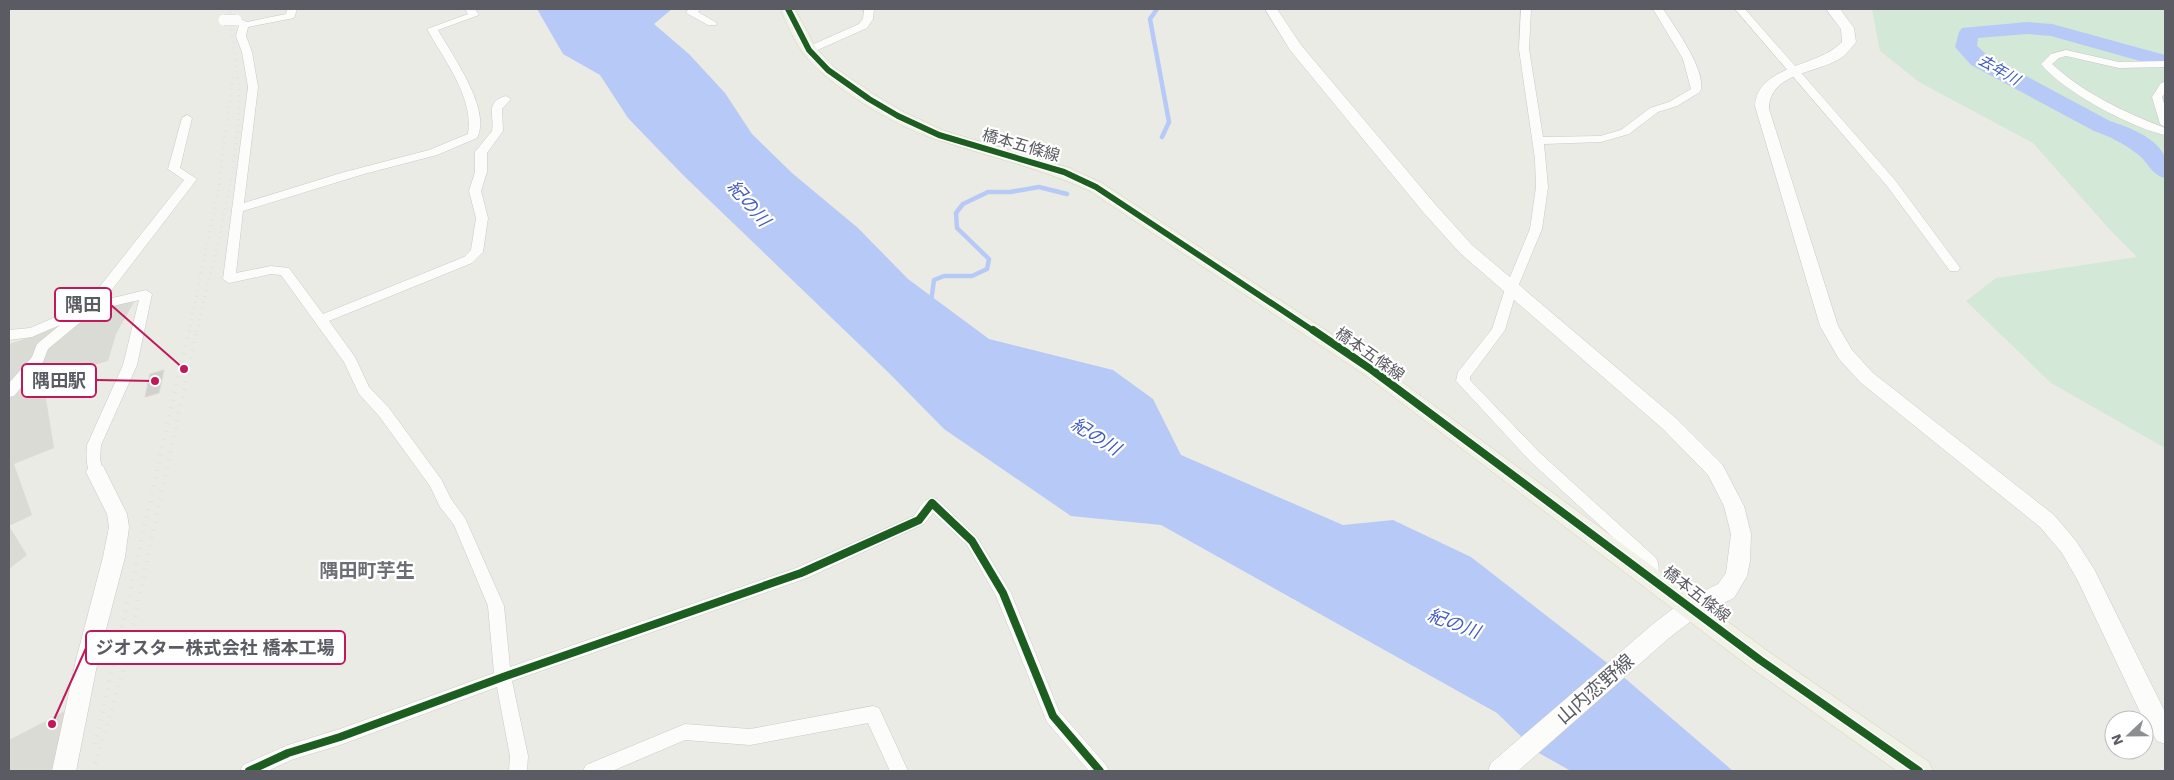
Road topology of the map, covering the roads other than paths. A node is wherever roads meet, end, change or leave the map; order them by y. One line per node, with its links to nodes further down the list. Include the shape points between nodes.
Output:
1 (292, 9): 12 (street, via 291,16)
2 (470, 9): 23 (street, via 474,15 432,29 474,111 476,128 473,136 442,149)
3 (694, 9): 13 (street, via 691,12)
4 (788, 9): 14 (main road, 橋本五條線)
5 (869, 9): 14 (street, via 863,26)
6 (1271, 9): 25 (street, 山内恋野線, via 1295,47 1429,208 1466,249)
7 (1526, 9): 22 (street, via 1524,49)
8 (1658, 9): 22 (street, via 1676,36 1696,78 1696,90 1673,104 1654,110 1625,132 1601,139)
9 (1740, 9): 16 (street)
10 (1833, 9): 16 (street, via 1849,30 1850,40 1846,49)
11 (222, 18): 12 (street, bridge)
12 (240, 23): 23 (street, via 253,88)
13 (712, 23)
14 (809, 50): 31 (main road, 橋本五條線, via 828,70 898,116 939,135 1064,172 1133,210 1372,370)
15 (2165, 64): 21 (street, via 2119,65 2066,53 2055,56 2046,64 2059,77 2095,101)
16 (1793, 71): 24 (street, via 1891,183); 35 (street, via 1770,86 1763,96 1762,109 1836,344 1863,375 2047,521 2069,547)
17 (2165, 85): 20 (street, via 2156,98)
18 (506, 99): 27 (street, via 495,110 498,129 481,152 481,172 475,191 482,218 477,252 468,260)
19 (188, 118): 26 (street, via 174,169 191,179)
20 (2165, 124)
21 (2165, 132)
22 (1538, 141): 25 (street, via 1542,187 1536,229)
23 (240, 208): 27 (street, via 230,279 285,270)
24 (1954, 268)
25 (1512, 288): 31 (street, via 1498,330 1463,380 1535,456 1651,563); 32 (street, 山内恋野線, via 1670,424 1715,470 1734,506 1741,534 1739,561 1736,576 1726,591)
26 (90, 307): 28 (street, via 32,332); 29 (street, via 42,347 38,359); 30 (street, via 146,294 130,365 94,445)
27 (320, 320): 34 (street, via 350,360 364,390 436,483 445,503 460,522 496,606)
28 (9, 335)
29 (9, 392)
30 (96, 472): 36 (street, via 118,514 119,527)
31 (1650, 576): 32 (main road, 橋本五條線)
32 (1691, 608): 33 (street, 山内恋野線); 43 (main road, 橋本五條線)
33 (1660, 631): 42 (main road, 山内恋野線)
34 (503, 677): 37 (street, via 288,753); 38 (street, via 519,756); 41 (street, via 801,573 919,520 932,503 972,541 1003,593 1054,716)
35 (2165, 733)
36 (64, 771)
37 (249, 771)
38 (518, 771)
39 (592, 771): 40 (street, via 685,732 750,737 874,714)
40 (898, 771)
41 (1100, 771)
42 (1500, 771)
43 (1919, 771)

